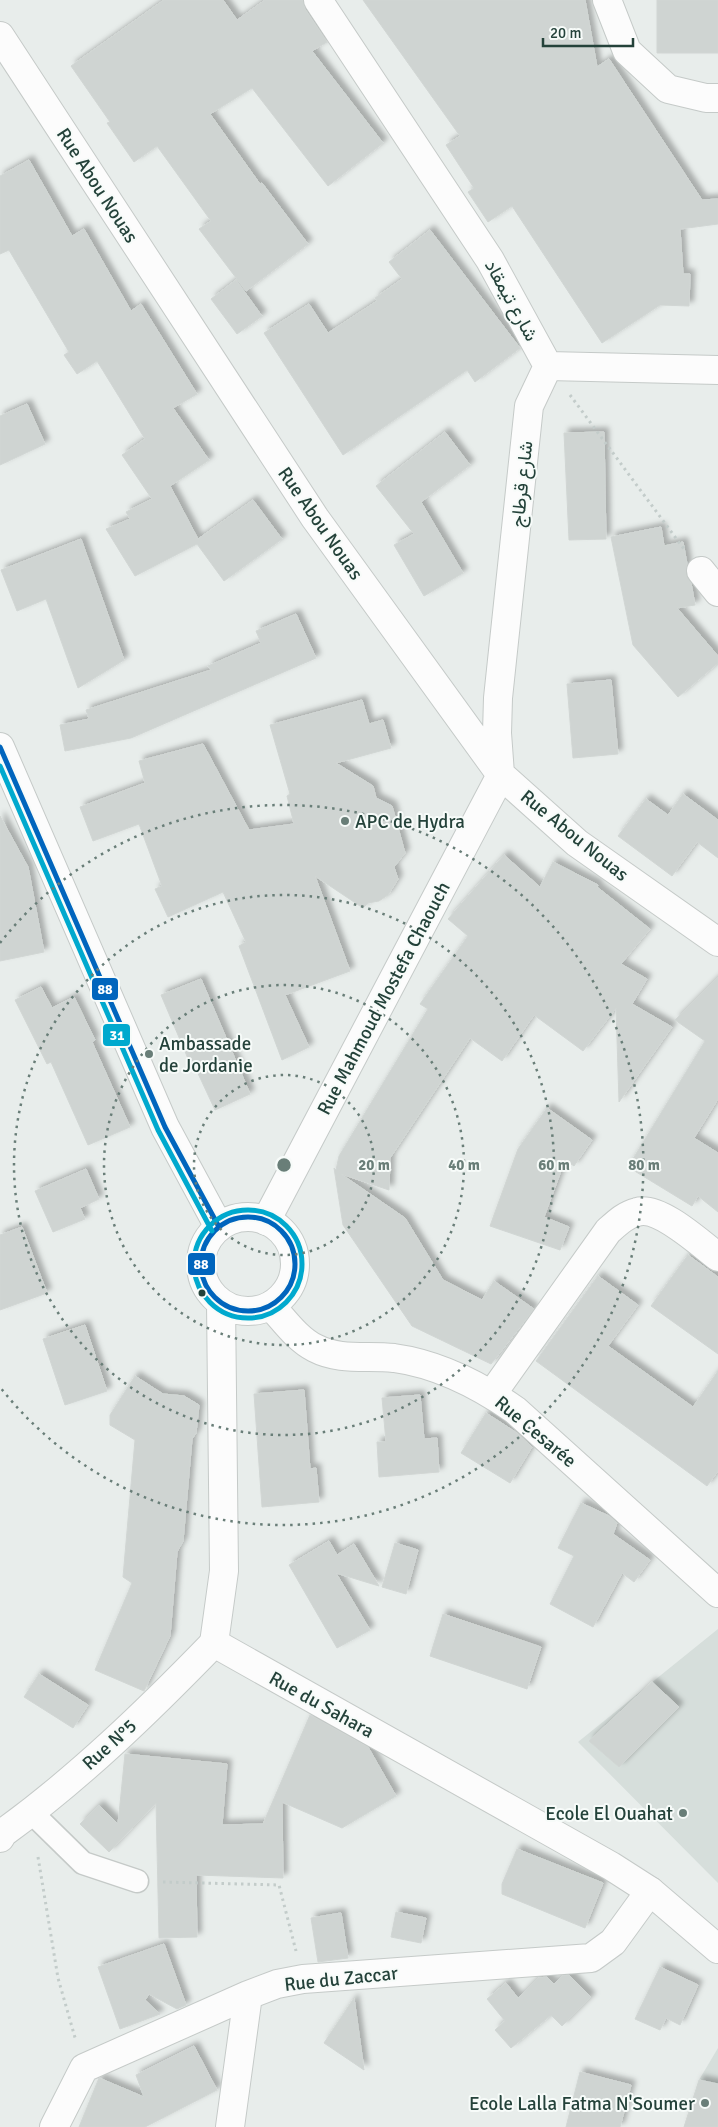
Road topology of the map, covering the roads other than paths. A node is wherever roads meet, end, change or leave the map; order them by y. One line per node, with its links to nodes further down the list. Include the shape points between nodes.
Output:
1 (318, 0): 5 (street, شارع تيمقاد, via 490,260)
2 (607, 0): 4 (street, via 627,51 668,89)
3 (0, 36): 8 (street, Rue Abou Nouas, via 316,518)
4 (718, 98)
5 (548, 366): 6 (street); 8 (street, شارع قرطاج, via 529,406 498,698)
6 (718, 370)
7 (2, 754): 11 (street, via 165,1127)
8 (500, 775): 9 (street, Rue Abou Nouas, via 577,842); 10 (street, Rue Mahmoud Mostefa Chaouch)
9 (718, 942)
10 (266, 1221): 11 (street, via 250,1217); 14 (street, via 279,1228 289,1240 295,1269 292,1284)
11 (219, 1227): 13 (street, via 206,1246 201,1268 205,1283)
12 (718, 1257): 15 (street, via 659,1214 639,1211 623,1218 608,1231)
13 (221, 1303): 14 (street, via 236,1310 255,1311); 17 (street, via 224,1571)
14 (271, 1306): 15 (street, Rue Cesarée, via 315,1348 347,1357 393,1358 419,1363)
15 (492, 1394): 16 (street, Rue Cesarée, via 515,1410)
16 (718, 1593)
17 (214, 1643): 18 (street, Rue N°5, via 159,1699); 21 (street, Rue du Sahara)
18 (31, 1812): 19 (street, Rue N°5, via 3,1832); 20 (street, via 83,1863)
19 (0, 1838)
20 (137, 1881)
21 (650, 1891): 22 (street, Rue du Sahara); 23 (street, Rue du Zaccar, via 613,1942 591,1958 303,1980 277,1984)
22 (718, 1948)
23 (248, 1995): 24 (street, Rue du Zaccar, via 84,2068); 25 (street)
24 (54, 2127)
25 (230, 2127)

